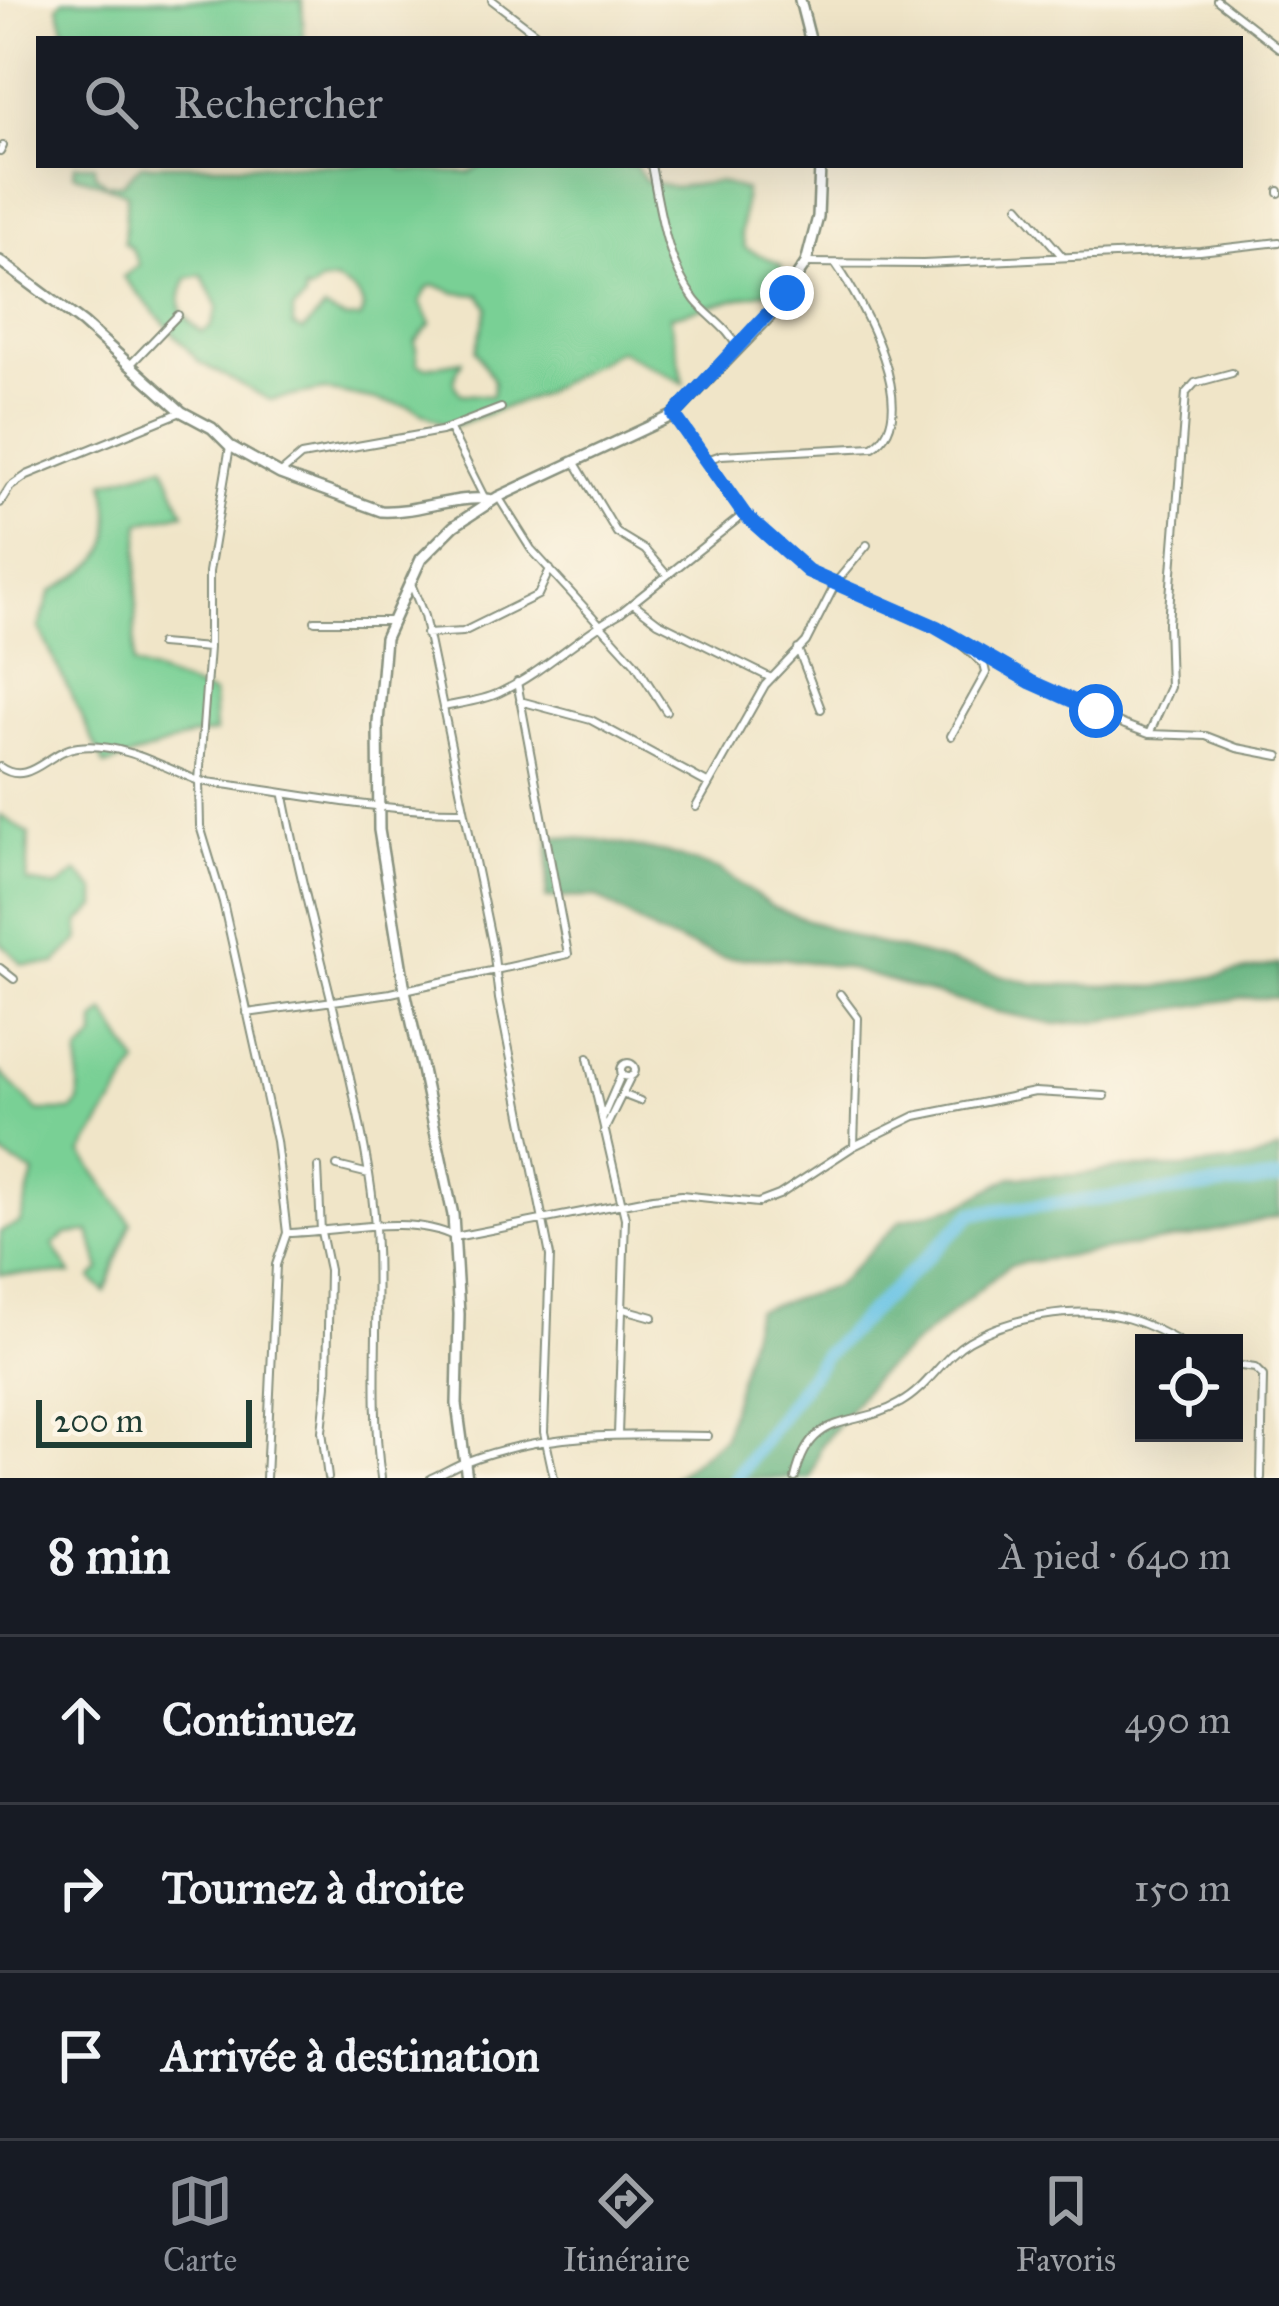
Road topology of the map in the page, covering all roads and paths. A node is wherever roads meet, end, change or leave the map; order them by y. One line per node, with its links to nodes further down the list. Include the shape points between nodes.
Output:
1 (492, 0): 4 (street)
2 (800, 0): 5 (main road)
3 (1217, 0): 6 (street)
4 (539, 36)
5 (809, 36)
6 (1279, 48)
7 (653, 168): 16 (street, via 678,275)
8 (820, 168): 13 (main road)
9 (1019, 206): 11 (street)
10 (1279, 242): 11 (street)
11 (1062, 256): 14 (street)
12 (0, 261): 17 (main road)
13 (806, 263): 14 (street); 16 (main road)
14 (836, 264): 24 (street, via 878,337 888,374 892,412 883,440)
15 (178, 315): 17 (street)
16 (738, 349): 21 (main road)
17 (130, 364): 20 (main road)
18 (1232, 373): 50 (street, via 1186,393 1170,687)
19 (501, 408): 22 (street)
20 (182, 412): 23 (main road); 28 (street, via 27,475)
21 (674, 415): 24 (street); 25 (main road)
22 (450, 429): 26 (street, via 320,450); 27 (street)
23 (230, 446): 26 (main road); 42 (street, via 209,572)
24 (707, 460): 29 (street)
25 (574, 461): 27 (main road); 32 (street, via 617,533)
26 (280, 475): 27 (main road, via 381,511)
27 (492, 498): 31 (street); 33 (main road, via 441,538)
28 (0, 503)
29 (744, 514): 32 (street); 34 (street, via 808,571)
30 (867, 545): 34 (street)
31 (550, 569): 38 (street); 39 (street, via 538,595 463,632)
32 (666, 574): 35 (street)
33 (410, 578): 37 (main road); 39 (street)
34 (837, 580): 40 (street); 43 (street)
35 (633, 603): 38 (street); 44 (street)
36 (315, 621): 37 (street)
37 (390, 621): 57 (main road)
38 (598, 626): 45 (street); 49 (street)
39 (426, 634): 47 (street)
40 (950, 635): 50 (street, via 1031,682); 51 (street, via 986,668)
41 (160, 644): 42 (street)
42 (208, 648): 54 (street)
43 (798, 649): 44 (street); 48 (street)
44 (772, 678): 55 (street)
45 (517, 682): 46 (street); 47 (street)
46 (520, 701): 55 (street, via 591,720); 61 (street, via 568,954)
47 (442, 707): 59 (street)
48 (820, 709)
49 (666, 711)
50 (1149, 734): 52 (street, via 1199,735)
51 (951, 736)
52 (1279, 756)
53 (0, 767): 54 (street, via 27,773 58,753 88,747 131,753)
54 (200, 781): 56 (street); 66 (street, via 200,826)
55 (707, 783): 58 (street)
56 (284, 794): 57 (street); 65 (street)
57 (378, 804): 59 (street); 63 (main road)
58 (696, 807)
59 (463, 811): 61 (street)
60 (0, 968): 62 (street)
61 (496, 972): 63 (street); 78 (street)
62 (14, 980)
63 (405, 991): 65 (street); 82 (main road)
64 (840, 994): 73 (street, via 858,1018)
65 (334, 1002): 66 (street); 76 (street)
66 (247, 1013): 81 (street)
67 (588, 1058): 71 (street)
68 (622, 1094): 70 (street); 71 (street, via 626,1075); 72 (street)
69 (1106, 1096): 73 (street, via 1035,1092 933,1110)
70 (640, 1101)
71 (601, 1120): 72 (street)
72 (604, 1131): 77 (street)
73 (854, 1146): 77 (street, via 758,1203 681,1195)
74 (337, 1166): 76 (street)
75 (318, 1167): 80 (street)
76 (369, 1174): 79 (street)
77 (623, 1203): 78 (street); 83 (street)
78 (541, 1222): 82 (street); 89 (street, via 551,1281)
79 (375, 1227): 80 (street); 82 (street, via 441,1229); 93 (street)
80 (321, 1232): 81 (street); 92 (street, via 329,1270 322,1431)
81 (287, 1233): 91 (street, via 276,1265)
82 (455, 1237): 90 (main road)
83 (624, 1309): 84 (street); 87 (street)
84 (653, 1317)
85 (1166, 1334): 97 (street, via 1120,1316 1040,1317 998,1327 965,1342 895,1407 822,1431)
86 (1243, 1366): 98 (street, via 1262,1376)
87 (618, 1436): 88 (street); 89 (street)
88 (708, 1436)
89 (545, 1441): 90 (street); 96 (street)
90 (464, 1462): 94 (street); 95 (main road)
91 (266, 1478)
92 (328, 1478)
93 (381, 1478)
94 (431, 1478)
95 (467, 1478)
96 (554, 1478)
97 (795, 1478)
98 (1261, 1478)

